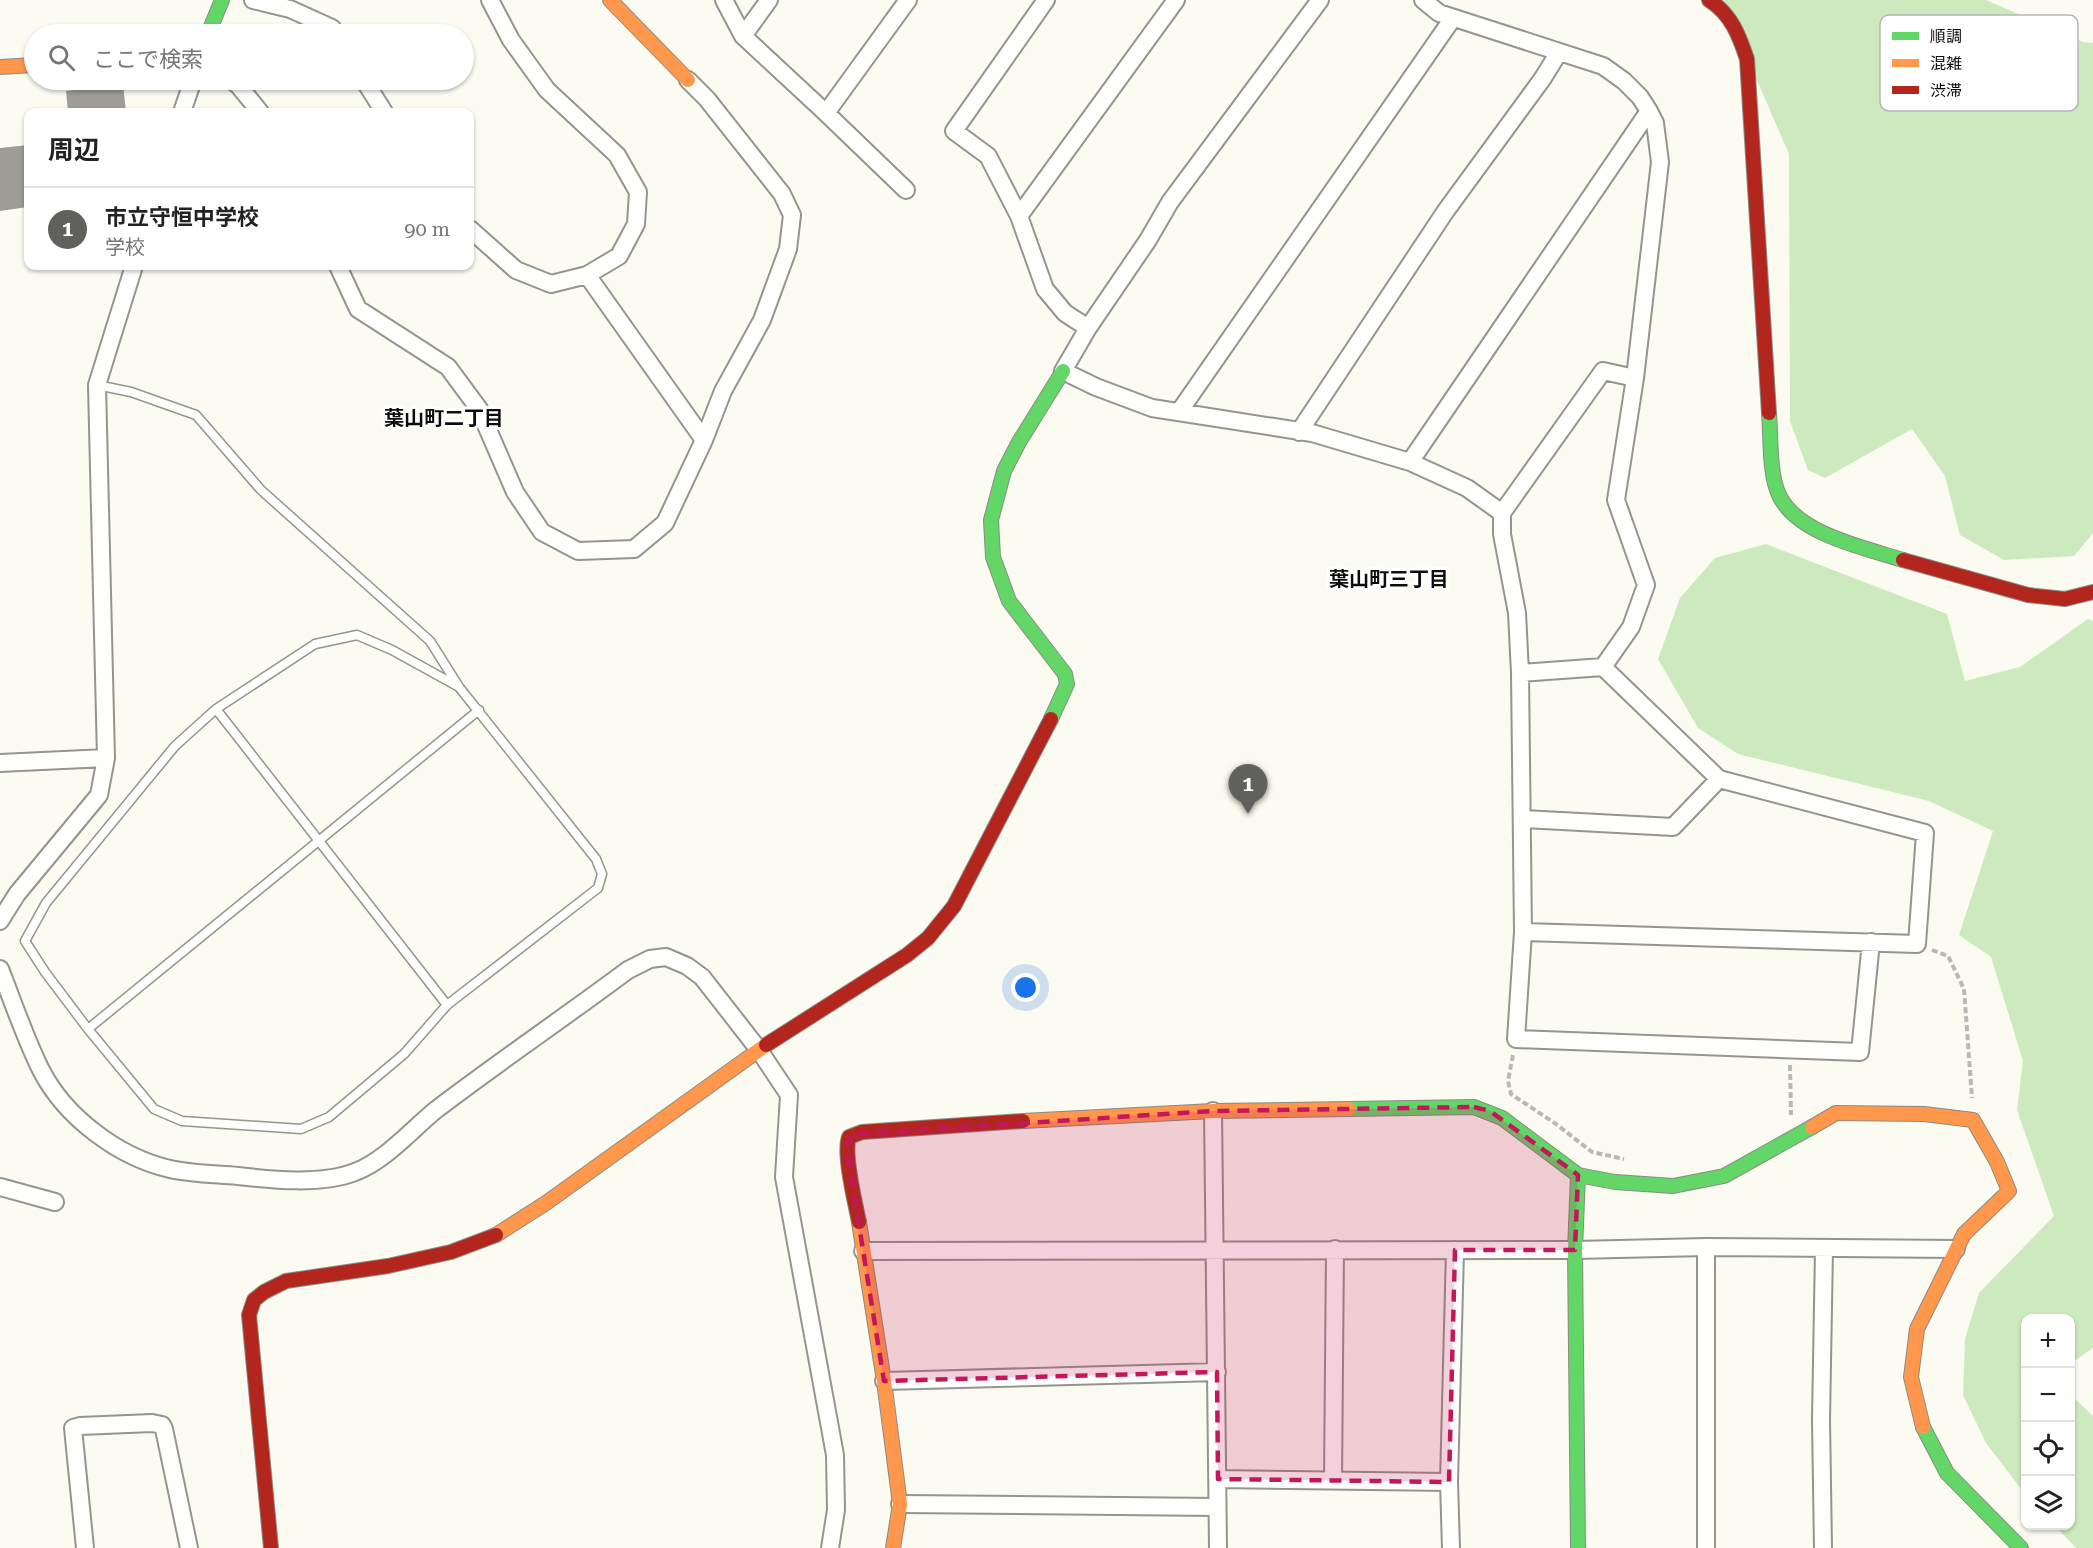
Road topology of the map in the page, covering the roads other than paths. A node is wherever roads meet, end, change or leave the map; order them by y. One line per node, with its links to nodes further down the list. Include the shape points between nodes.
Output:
1 (222, 0): 14 (street)
2 (254, 0): 15 (street, via 290,9)
3 (490, 0): 34 (street, via 511,40 547,90 617,155 638,192 636,224 618,256)
4 (610, 0): 20 (street)
5 (724, 0): 16 (street)
6 (769, 0): 16 (street)
7 (908, 0): 28 (street)
8 (1046, 0): 30 (street, via 954,131 988,156)
9 (1176, 0): 30 (street)
10 (1320, 0): 35 (street, via 1170,202)
11 (1423, 0): 13 (street, via 1439,14)
12 (1709, 0): 44 (street, via 1737,28 1747,59 1773,472 1786,507 1830,536 1952,575 2066,599)
13 (1453, 18): 17 (street); 39 (street)
14 (212, 24)
15 (323, 24)
16 (743, 36): 28 (street)
17 (1559, 52): 27 (street, via 1604,66 1640,96); 40 (street, via 1445,212)
18 (24, 66): 19 (street)
19 (0, 67)
20 (688, 80): 41 (street, via 782,194 792,215 788,249 762,320 723,391)
21 (190, 90): 24 (street)
22 (242, 90): 25 (street)
23 (370, 90): 26 (street)
24 (183, 108)
25 (257, 108)
26 (382, 108)
27 (1649, 111): 37 (street, via 1655,123 1660,162); 42 (street)
28 (826, 113): 29 (street)
29 (906, 190)
30 (1019, 216): 35 (street, via 1045,289 1065,313)
31 (474, 233): 34 (street, via 516,270 551,284)
32 (133, 270): 38 (street)
33 (340, 270): 41 (street, via 358,309 448,367 479,409 514,492 542,532 578,551 634,549 665,522)
34 (587, 275): 41 (street)
35 (1088, 328): 36 (street)
36 (1063, 371): 39 (street, via 1135,403); 61 (street, via 1018,442 1004,471 991,520 993,557 1009,601 1065,674 1064,693 954,906 928,938)
37 (1635, 378): 43 (street, via 1603,371); 45 (street, via 1616,500 1647,585 1631,627)
38 (97, 385): 47 (lane, via 131,392 196,415 261,490 430,641); 50 (street)
39 (1179, 412): 40 (street)
40 (1299, 432): 42 (street)
41 (704, 440)
42 (1410, 462): 43 (street, via 1467,488)
43 (1502, 513): 46 (street, via 1502,534 1517,613)
44 (2093, 592)
45 (1603, 668): 46 (street); 52 (street)
46 (1520, 673): 53 (street)
47 (459, 687): 48 (lane, via 357,635 315,644); 49 (lane)
48 (216, 709): 54 (lane); 60 (lane, via 167,755 46,903 25,941)
49 (479, 710): 54 (lane); 59 (lane, via 596,859 602,874 598,888)
50 (106, 758): 51 (street); 55 (street, via 99,795 16,894)
51 (0, 763)
52 (1719, 779): 53 (street, via 1673,827); 57 (street, via 1925,833 1917,944)
53 (1522, 819): 56 (street)
54 (319, 841): 59 (lane); 60 (lane)
55 (0, 921)
56 (1523, 932): 57 (street); 57 (street, via 1516,1040 1790,1050 1860,1052)
57 (1871, 942)
58 (0, 969): 61 (street, via 41,1071 59,1097 96,1134 132,1155 170,1169 318,1180 354,1173 371,1164 495,1065 628,970 650,959 666,957 702,977)
59 (447, 1005): 60 (lane, via 404,1054 328,1117 301,1129 182,1121 154,1109)
60 (88, 1029)
61 (759, 1050): 83 (street, via 503,1232 451,1252 286,1281 254,1300 249,1315); 84 (street, via 789,1095 784,1177 835,1455 836,1510)
62 (1213, 1111): 63 (street, via 1474,1107 1502,1118); 67 (street); 73 (street, via 854,1134 847,1143)
63 (1578, 1175): 70 (street, via 1673,1186 1724,1176 1836,1113 1924,1114 1973,1120 2009,1191 1965,1234); 72 (street)
64 (0, 1187): 65 (street)
65 (54, 1202)
66 (1706, 1247): 69 (street); 72 (street); 89 (street)
67 (1215, 1249): 68 (street); 73 (street); 74 (street)
68 (1335, 1249): 71 (street); 77 (street)
69 (1824, 1249): 70 (street); 90 (street)
70 (1956, 1249): 91 (street, via 1917,1329 1911,1377 1924,1433 1947,1473)
71 (1455, 1250): 72 (street); 78 (street)
72 (1575, 1250): 88 (street)
73 (863, 1251): 75 (street)
74 (1216, 1372): 75 (street); 76 (street)
75 (884, 1381): 79 (street)
76 (1218, 1479): 77 (street); 80 (street)
77 (1333, 1481): 78 (street)
78 (1449, 1482): 87 (street)
79 (900, 1504): 80 (street); 85 (street)
80 (1217, 1507): 86 (street)
81 (85, 1548): 82 (street, via 73,1428 152,1423 164,1429)
82 (189, 1548)
83 (271, 1548)
84 (830, 1548)
85 (893, 1548)
86 (1218, 1548)
87 (1451, 1548)
88 (1578, 1548)
89 (1706, 1548)
90 (1823, 1548)
91 (2021, 1548)

